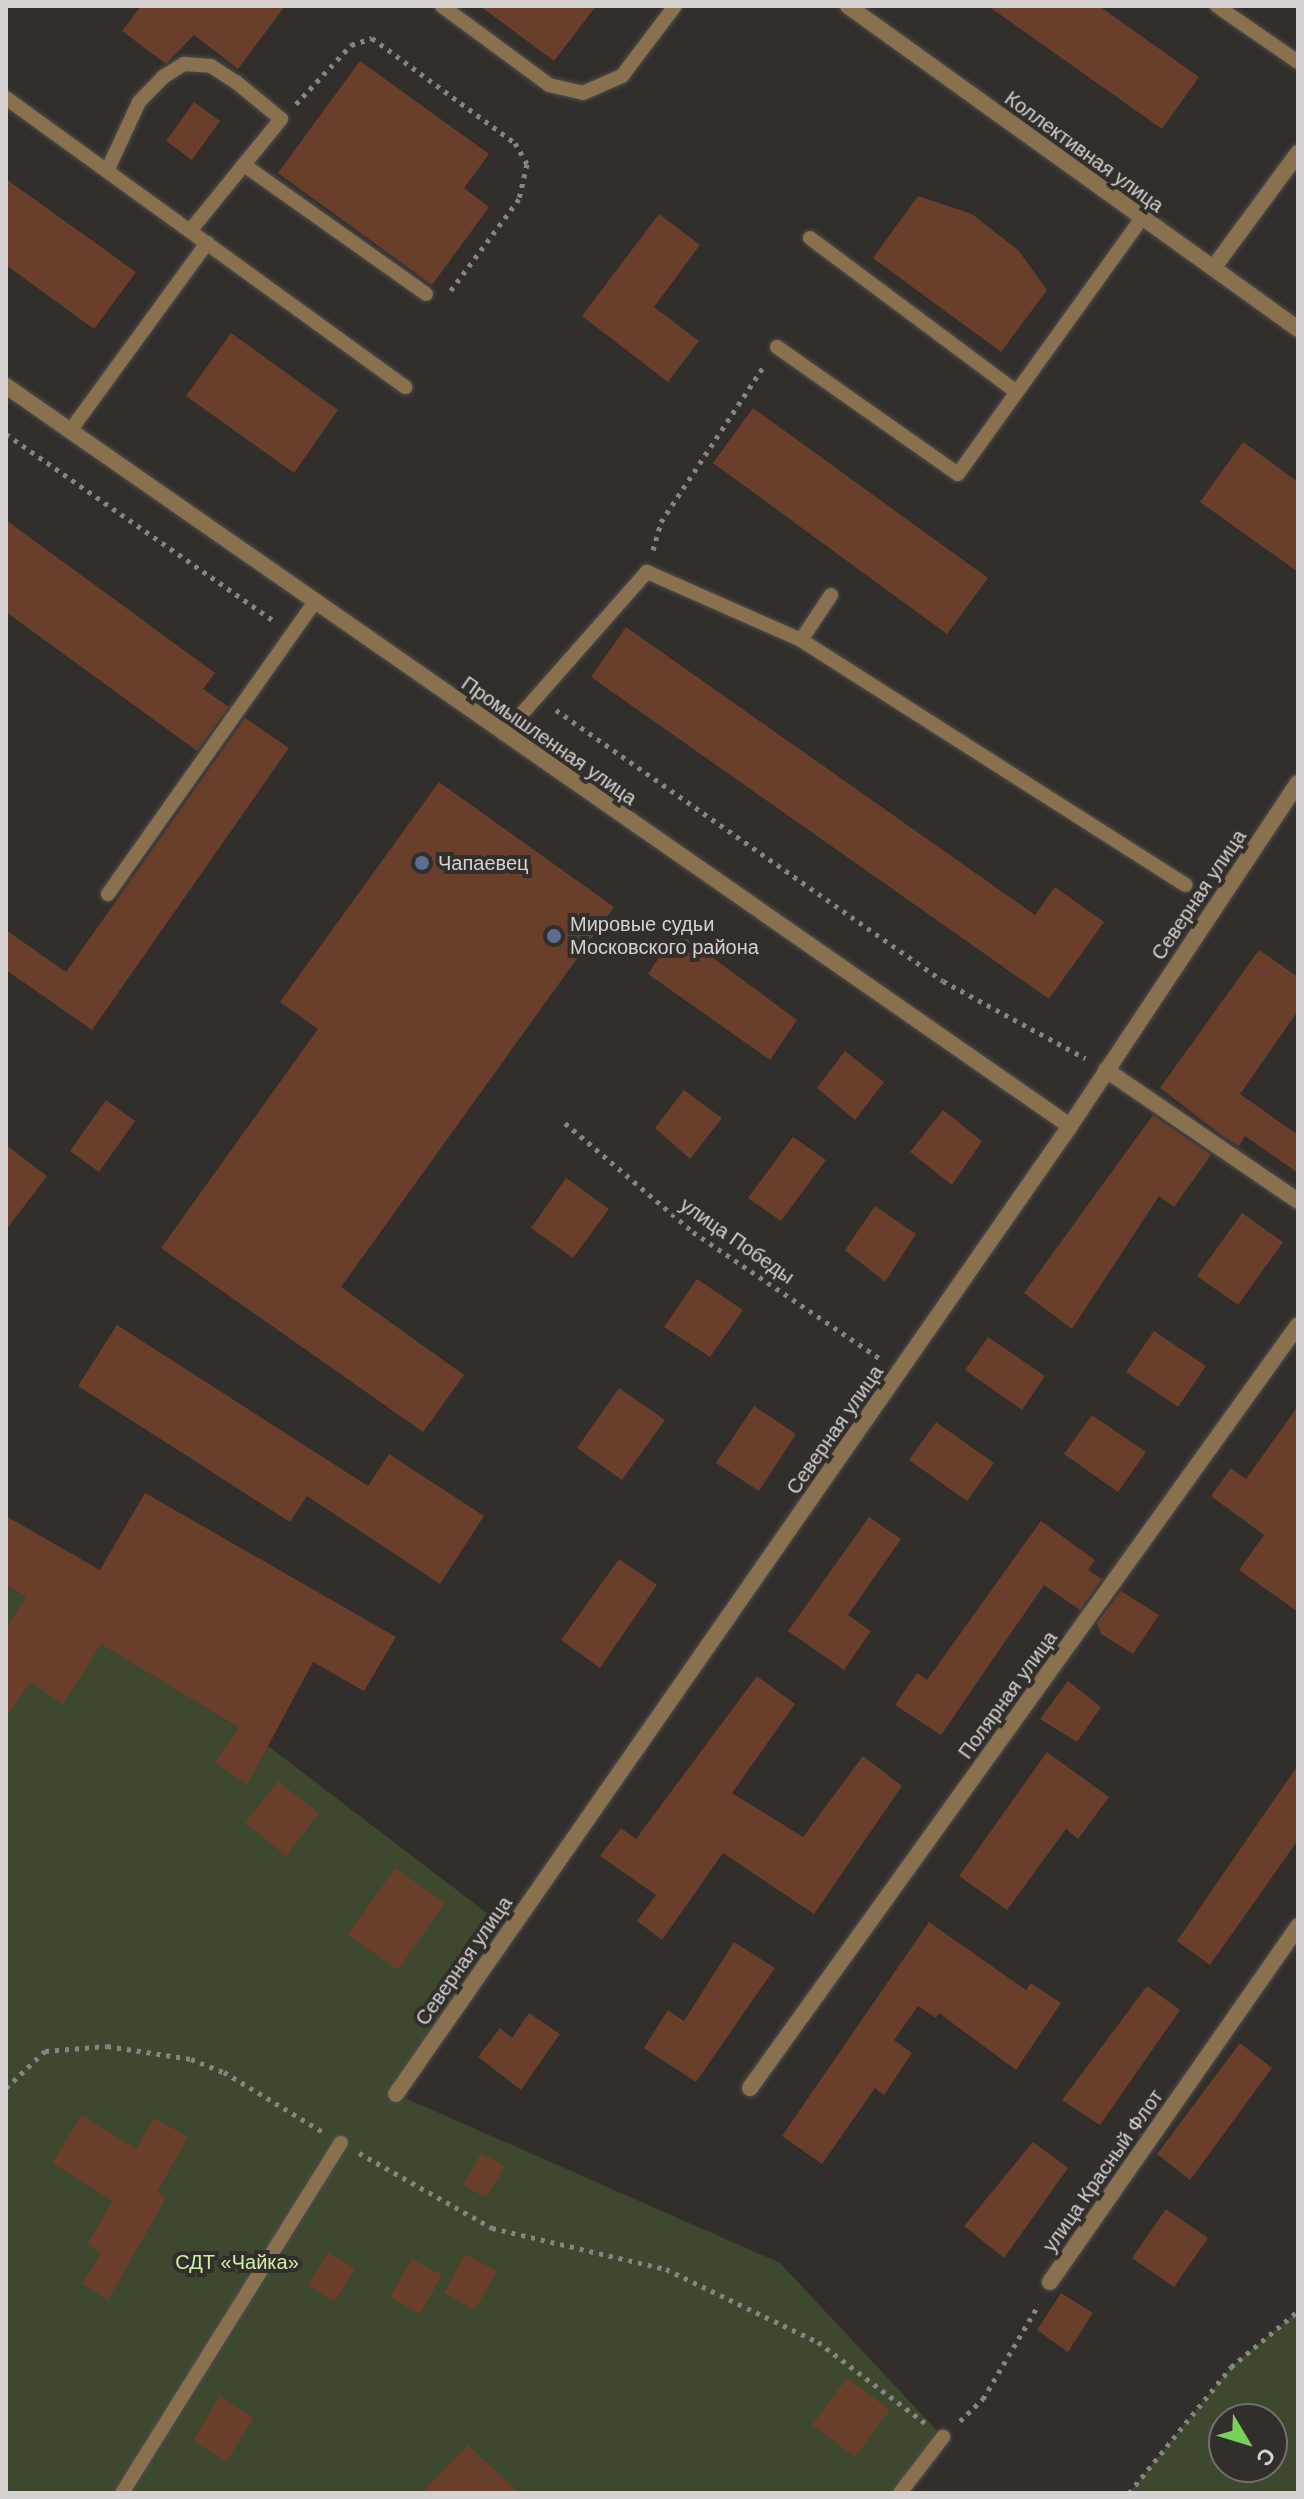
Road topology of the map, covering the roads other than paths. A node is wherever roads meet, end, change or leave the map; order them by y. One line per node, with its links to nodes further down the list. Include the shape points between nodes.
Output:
1 (442, 6): 2 (lane, via 549,85 583,93 622,76)
2 (675, 6)
3 (848, 6): 10 (street, Коллективная улица)
4 (1217, 6): 5 (lane)
5 (1297, 60)
6 (6, 98): 9 (lane)
7 (1298, 153): 14 (street)
8 (244, 165): 9 (lane, via 281,119 211,66 184,64 139,102); 11 (lane); 15 (lane)
9 (107, 171): 11 (lane)
10 (1142, 218): 14 (street, Коллективная улица); 20 (lane)
11 (190, 231): 13 (lane)
12 (810, 238): 20 (lane)
13 (207, 243): 19 (lane); 21 (lane)
14 (1214, 267): 16 (street, Коллективная улица)
15 (426, 294)
16 (1298, 329)
17 (777, 347): 20 (lane, via 958,474)
18 (6, 386): 21 (street, Промышленная улица)
19 (405, 387)
20 (1014, 390)
21 (70, 431): 23 (street, Промышленная улица)
22 (831, 595): 24 (lane)
23 (315, 602): 25 (street, Промышленная улица); 28 (lane)
24 (801, 640): 25 (lane, via 647,572); 27 (lane)
25 (504, 734): 30 (street, Промышленная улица)
26 (1298, 783): 29 (street, Северная улица)
27 (1185, 885)
28 (108, 894)
29 (1106, 1070): 30 (street, Северная улица); 31 (street)
30 (1070, 1126): 35 (street, Северная улица)
31 (1298, 1201)
32 (1298, 1325): 34 (street, Полярная улица)
33 (1298, 1926): 37 (street, улица Красный Флот)
34 (750, 2088)
35 (396, 2094)
36 (341, 2143): 39 (lane)
37 (1050, 2282)
38 (943, 2437): 40 (lane)
39 (122, 2493)
40 (900, 2493)

